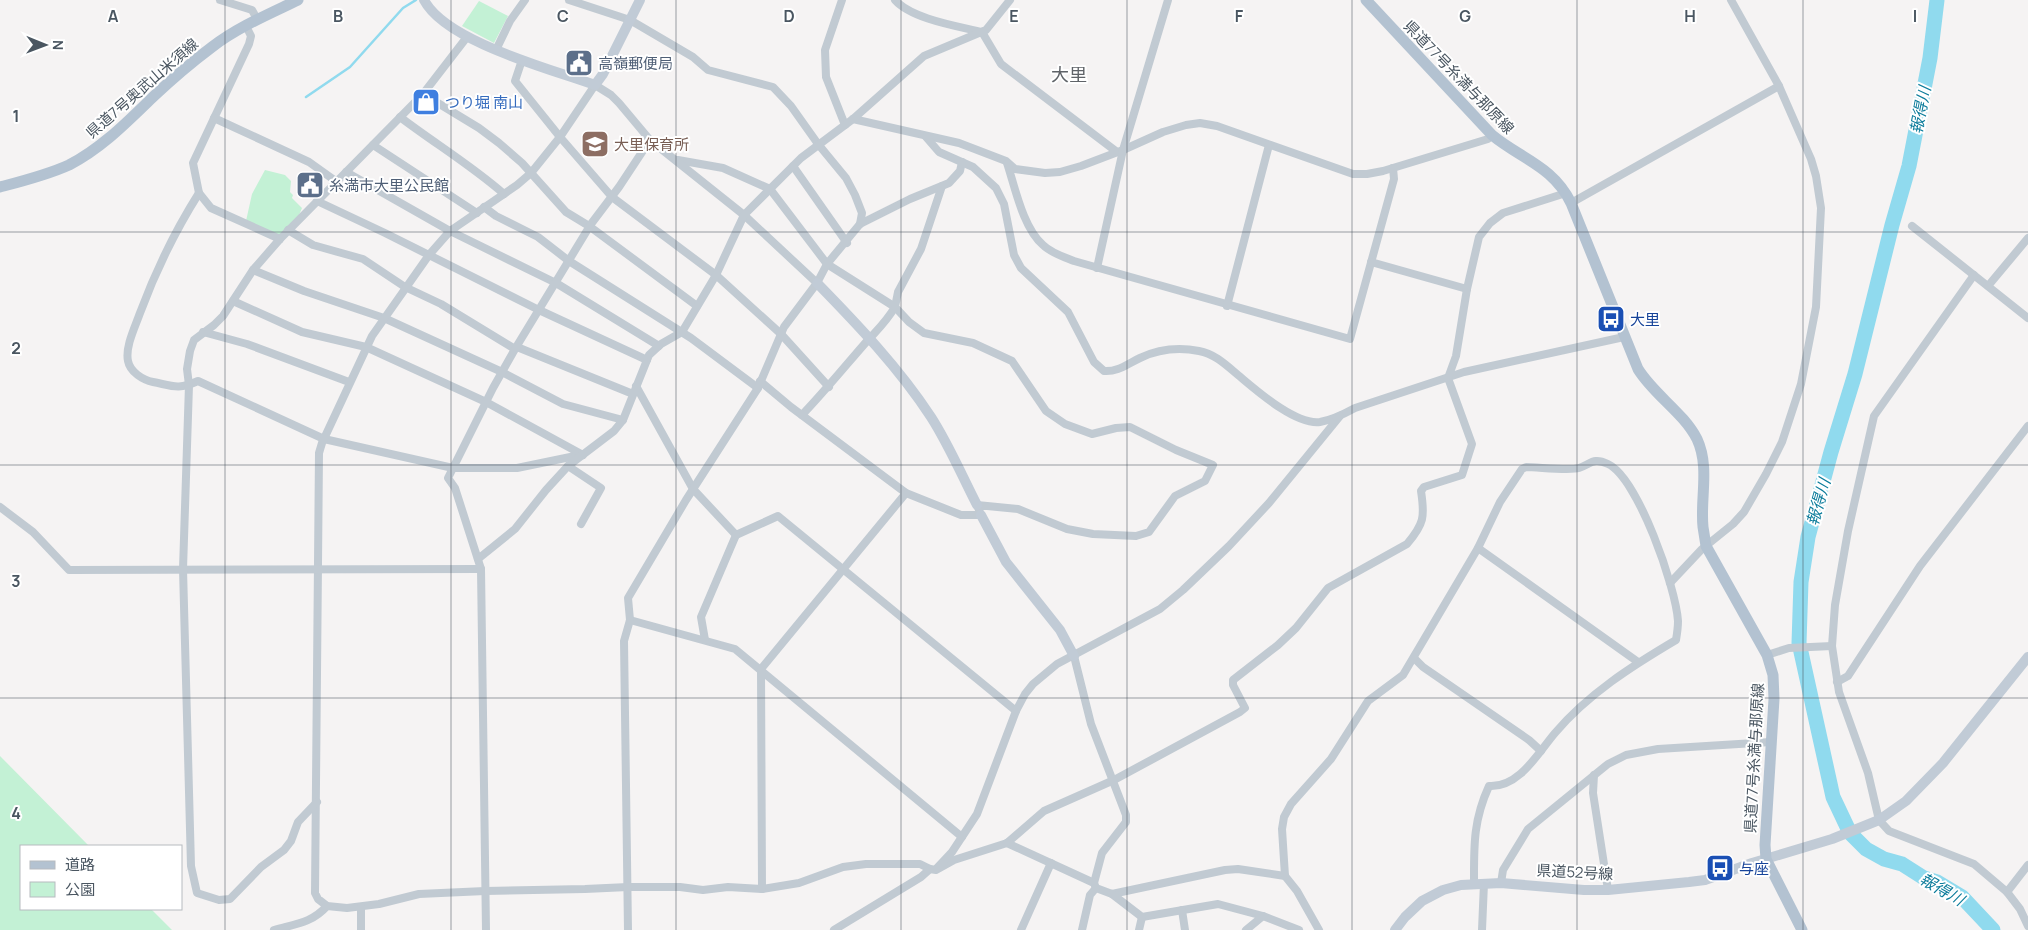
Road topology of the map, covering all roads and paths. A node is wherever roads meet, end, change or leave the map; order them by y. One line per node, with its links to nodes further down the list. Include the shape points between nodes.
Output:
1 (220, 0): 13 (street, via 252,10)
2 (298, 0): 13 (main road, 県道7号奥武山米須線)
3 (424, 0): 17 (street, via 434,13)
4 (525, 0): 18 (street)
5 (569, 0): 14 (street)
6 (640, 0): 14 (street)
7 (842, 0): 26 (street, via 826,50 826,77)
8 (894, 0): 16 (street, via 900,6 939,22)
9 (1010, 0): 16 (street)
10 (1168, 0): 34 (street)
11 (1366, 0): 27 (main road, 県道77号糸満与那原線)
12 (1731, 0): 21 (street)
13 (257, 19): 15 (main road, 県道7号奥武山米須線)
14 (630, 20): 20 (street); 31 (street, via 694,57 708,70 773,87 792,106)
15 (246, 26): 24 (street, via 251,36 249,44); 44 (main road, 県道7号奥武山米須線, via 195,60 120,130 87,154 50,172)
16 (982, 32): 25 (street, via 924,56); 34 (street, via 1001,64)
17 (467, 37): 18 (street); 22 (street)
18 (496, 50): 19 (street)
19 (522, 60): 20 (street); 28 (street, via 515,81)
20 (595, 85): 28 (street); 30 (street, via 619,103)
21 (1779, 86): 49 (street); 114 (street, via 1811,159 1819,193 1821,238 1813,326 1801,384 1776,456 1744,512)
22 (423, 94): 23 (street); 41 (street, via 479,128)
23 (400, 117): 32 (street); 47 (street, via 442,149 476,169)
24 (214, 118): 42 (street, via 309,162); 46 (street, via 193,163)
25 (853, 119): 26 (street); 29 (street)
26 (845, 125): 31 (street)
27 (1492, 135): 39 (street, via 1488,139); 49 (main road, 県道77号糸満与那原線, via 1546,170 1561,184)
28 (560, 137): 41 (street); 48 (street)
29 (926, 137): 36 (street, via 959,143); 37 (street, via 939,152)
30 (650, 140): 35 (street); 48 (street)
31 (818, 144): 38 (street); 54 (street, via 846,178 862,213)
32 (372, 145): 40 (street); 52 (street)
33 (1269, 145): 34 (street, via 1217,126 1194,124 1156,135); 39 (street, via 1353,174); 77 (street)
34 (1120, 151): 36 (street, via 1054,172 1015,169); 66 (street)
35 (674, 160): 45 (street, via 723,168); 53 (street)
36 (1006, 161): 66 (street, via 1024,214 1043,246 1056,254)
37 (962, 162): 43 (street, via 960,171 950,183); 100 (street, via 986,177 1001,195 1014,255 1021,268 1068,312 1086,350 1100,369 1118,370 1161,350 1198,351 1218,359 1297,418 1320,422)
38 (793, 166): 45 (street); 61 (street)
39 (1393, 168): 64 (street, via 1394,179)
40 (346, 172): 42 (street); 58 (street)
41 (531, 173): 47 (street); 55 (street, via 566,212)
42 (336, 182): 50 (street)
43 (942, 186): 54 (street); 78 (street, via 921,248 898,292)
44 (0, 187)
45 (770, 189): 53 (street); 65 (street)
46 (200, 193): 60 (street, via 211,208); 95 (street, via 165,251 134,328 127,355 128,364 146,380 180,388)
47 (504, 194): 51 (street)
48 (612, 197): 55 (street); 68 (street)
49 (1569, 198): 74 (street, via 1503,213 1490,223 1477,244); 85 (main road, 県道77号糸満与那原線)
50 (317, 201): 57 (street); 62 (street)
51 (484, 207): 52 (street); 63 (street, via 538,237)
52 (476, 213): 58 (street)
53 (744, 215): 68 (street); 71 (street)
54 (860, 224): 61 (street)
55 (590, 226): 63 (street); 76 (street)
56 (1912, 226): 69 (street)
57 (288, 230): 60 (street); 73 (street, via 313,245 363,259)
58 (450, 230): 62 (street); 70 (street)
59 (2028, 238): 72 (street)
60 (280, 239): 67 (street)
61 (847, 243): 65 (street)
62 (429, 255): 73 (street); 79 (street)
63 (569, 261): 70 (street); 83 (street)
64 (1371, 262): 74 (street); 77 (street, via 1350,339)
65 (827, 264): 71 (street); 78 (street)
66 (1097, 268): 77 (street)
67 (253, 270): 75 (street); 80 (street)
68 (716, 274): 76 (street); 84 (street)
69 (1974, 275): 72 (street); 124 (street, via 1874,416 1848,532)
70 (556, 283): 79 (street); 87 (street)
71 (816, 283): 84 (street); 86 (street)
72 (1988, 286): 81 (street)
73 (405, 287): 80 (street); 89 (street)
74 (1467, 290): 92 (street, via 1456,356)
75 (233, 301): 82 (street, via 214,325); 88 (street, via 302,332)
76 (697, 306): 83 (street)
77 (1227, 306)
78 (895, 307): 86 (street); 109 (street, via 924,333 972,343 1012,361 1046,411 1066,424 1092,434 1130,427 1213,465 1205,481 1175,496 1149,532 1136,536 1067,529 1018,509)
79 (539, 310): 89 (street); 90 (street)
80 (384, 318): 88 (street); 91 (street)
81 (2028, 318)
82 (203, 332): 93 (street, via 247,344); 95 (street, via 194,340 190,351)
83 (682, 332): 87 (street); 94 (street)
84 (781, 334): 94 (street); 96 (street)
85 (1624, 337): 92 (street); 114 (main road, 県道77号糸満与那原線, via 1645,381 1688,424 1697,440 1704,468)
86 (869, 339): 96 (street); 109 (street, via 931,417)
87 (659, 346): 90 (street)
88 (366, 347): 93 (street); 98 (street)
89 (516, 348): 91 (street); 97 (street)
90 (647, 360): 97 (street)
91 (502, 372): 98 (street); 101 (street, via 563,404)
92 (1448, 378): 100 (street, via 1355,408); 136 (street, via 1472,444 1462,475 1420,491 1424,512 1416,534 1407,544 1328,588 1314,608 1278,645 1233,680 1245,708)
93 (349, 382): 103 (street)
94 (759, 384): 99 (street); 107 (street)
95 (189, 385): 103 (street, via 198,382); 117 (street)
96 (829, 387): 99 (street)
97 (635, 390): 101 (street); 107 (street)
98 (486, 402): 104 (street); 106 (street)
99 (802, 416): 108 (street)
100 (1340, 416): 125 (street, via 1269,503 1183,590 1160,609)
101 (623, 420): 104 (street)
102 (2028, 426): 131 (street, via 1920,566 1848,676)
103 (324, 439): 106 (street); 118 (street, via 319,453)
104 (583, 455): 105 (street); 106 (street, via 517,468)
105 (568, 466): 112 (street, via 601,488); 116 (street, via 515,529)
106 (453, 468): 116 (street, via 448,478 455,488)
107 (693, 488): 113 (street); 122 (street, via 628,598)
108 (906, 493): 111 (street, via 961,515); 120 (street)
109 (977, 505): 111 (street)
110 (0, 507): 117 (street, via 33,532 70,570)
111 (981, 516): 125 (street, via 1006,562 1060,630)
112 (581, 524)
113 (736, 535): 120 (street, via 778,516); 123 (street, via 701,617)
114 (1706, 546): 121 (street); 126 (main road, 県道77号糸満与那原線)
115 (1478, 548): 121 (street, via 1496,509 1522,469 1579,468 1591,461 1606,463 1622,475 1635,496); 128 (street); 129 (street)
116 (478, 559): 119 (street)
117 (184, 569): 118 (street); 137 (street, via 191,866 197,893 219,900 230,899 261,867 284,850 298,822)
118 (318, 569): 119 (street); 137 (street)
119 (481, 569): 152 (street)
120 (842, 570): 130 (street); 132 (street)
121 (1670, 583): 129 (street, via 1678,622 1676,640)
122 (630, 620): 123 (street); 149 (street, via 624,642)
123 (705, 640): 130 (street, via 735,649)
124 (1829, 646): 126 (street, via 1789,648); 131 (street)
125 (1074, 656): 132 (street, via 1057,664 1033,684); 136 (street, via 1091,724)
126 (1767, 656): 133 (main road, 県道77号糸満与那原線, via 1774,685)
127 (2028, 657): 138 (street, 県道52号線, via 1943,763 1906,801)
128 (1414, 658): 134 (street); 145 (street, via 1403,675 1368,701 1331,759 1291,804 1284,816 1282,829)
129 (1638, 662): 134 (street, via 1570,716)
130 (761, 669): 139 (street); 150 (street)
131 (1837, 682): 138 (street, via 1868,773)
132 (1016, 712): 139 (street, via 983,801)
133 (1770, 742): 135 (street, via 1658,749 1626,755); 141 (main road, 県道77号糸満与那原線)
134 (1541, 751): 146 (street, via 1529,766 1506,783 1498,787 1489,786 1474,837)
135 (1594, 775): 147 (street, via 1528,828 1503,870); 151 (street, via 1593,793)
136 (1114, 780): 140 (street, via 1044,810); 148 (street, via 1126,822 1102,853)
137 (317, 802): 155 (street, via 315,893)
138 (1876, 822): 141 (street, 県道52号線); 153 (street, via 1889,831 1974,864)
139 (962, 837): 144 (street)
140 (1007, 843): 142 (street); 144 (street)
141 (1766, 859): 151 (street, 県道52号線, via 1705,880); 175 (main road, 県道77号糸満与那原線)
142 (1051, 863): 148 (street); 166 (street)
143 (2028, 865): 153 (street)
144 (933, 870): 150 (street, via 920,864 866,864 844,867 799,883); 165 (street)
145 (1284, 876): 154 (street, via 1225,870); 172 (street, via 1297,890)
146 (1479, 883): 147 (street, 県道52号線); 173 (street, 県道52号線, via 1443,890 1422,901); 174 (street)
147 (1501, 883): 151 (street, 県道52号線)
148 (1095, 885): 154 (street); 167 (street)
149 (628, 886): 150 (street); 152 (street); 164 (street)
150 (762, 889)
151 (1608, 890)
152 (485, 891): 156 (street, via 419,894); 163 (street)
153 (2007, 892): 160 (street)
154 (1112, 894): 159 (street)
155 (327, 906): 156 (street); 161 (street, via 311,920)
156 (361, 907): 162 (street)
157 (1182, 910): 158 (street, via 1218,904); 159 (street); 169 (street)
158 (1263, 916): 170 (street); 171 (street)
159 (1142, 917): 168 (street)
160 (2028, 926)
161 (274, 930)
162 (361, 930)
163 (486, 930)
164 (628, 930)
165 (834, 930)
166 (1021, 930)
167 (1082, 930)
168 (1139, 930)
169 (1185, 930)
170 (1246, 930)
171 (1299, 930)
172 (1319, 930)
173 (1396, 930)
174 (1482, 930)
175 (1802, 930)

